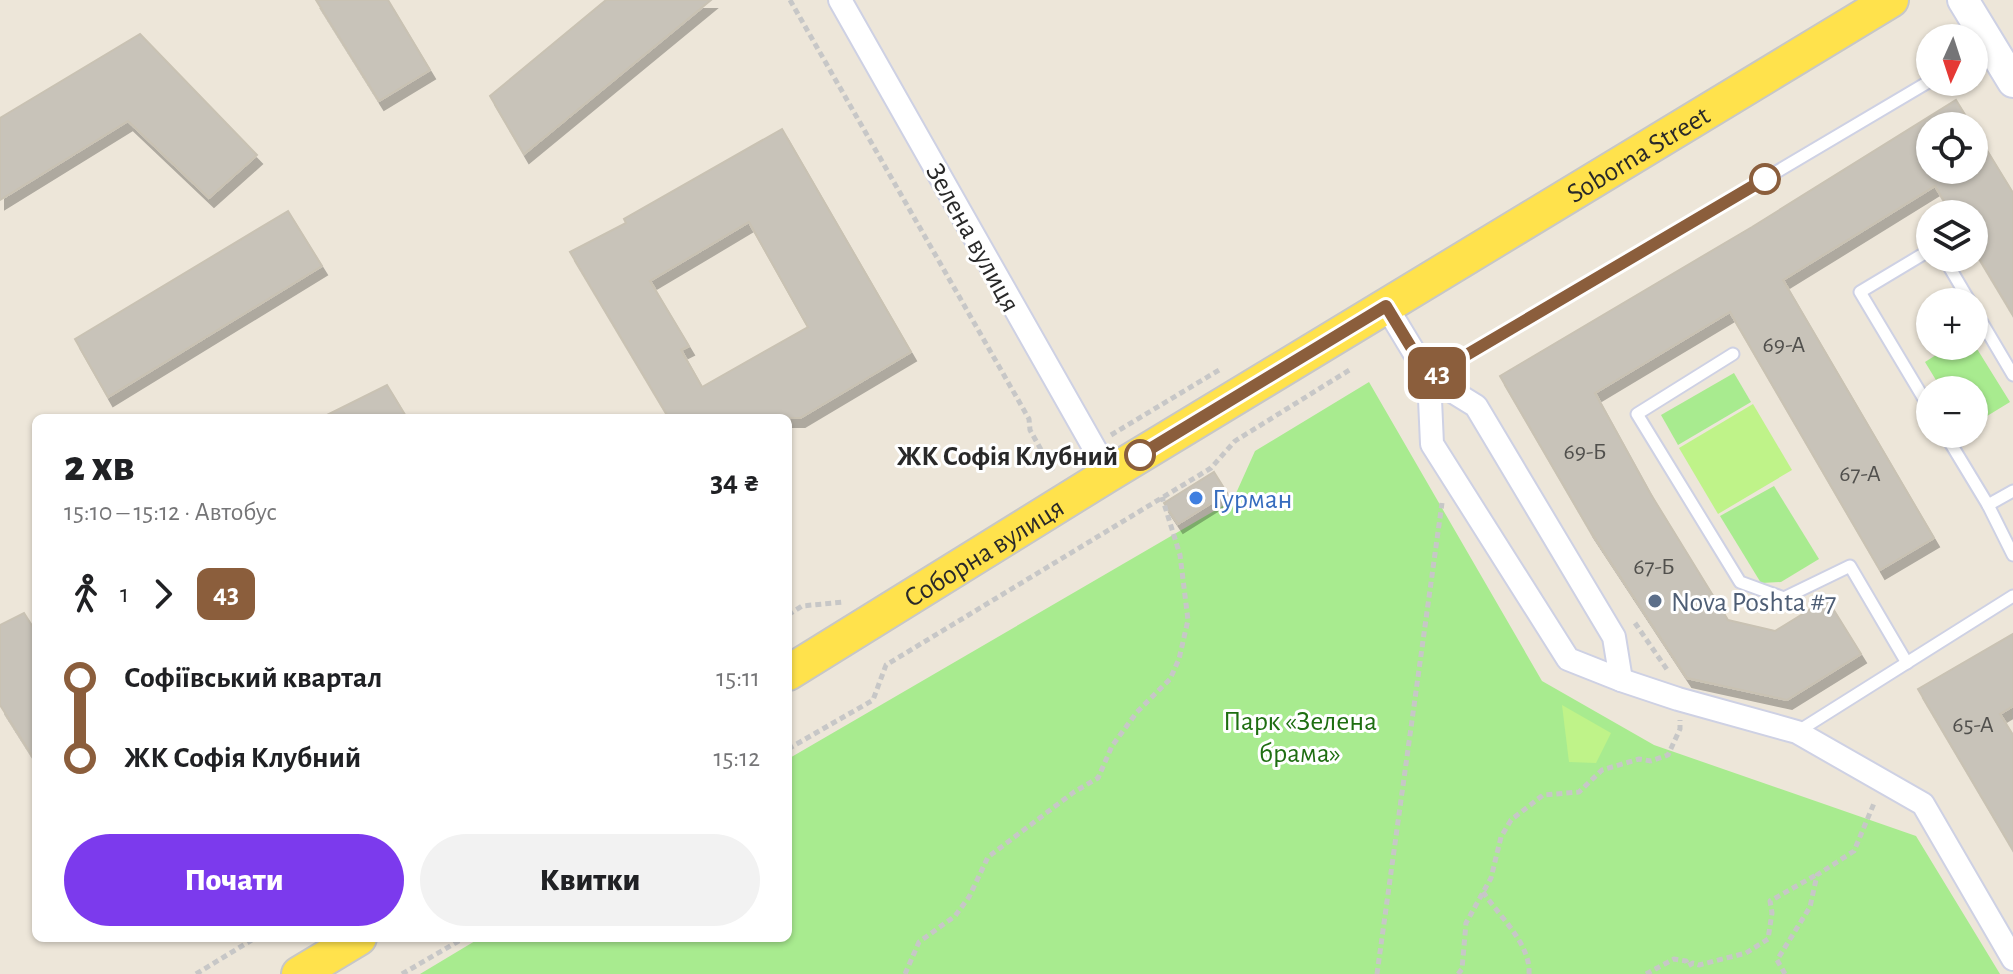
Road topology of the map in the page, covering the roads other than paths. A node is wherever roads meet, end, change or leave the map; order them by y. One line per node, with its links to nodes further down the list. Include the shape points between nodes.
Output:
1 (840, 0): 14 (street, Зелена вулиця)
2 (1891, 0): 7 (main road, Soborna Street)
3 (1963, 0): 4 (main road)
4 (2000, 58)
5 (1916, 89): 11 (lane)
6 (1916, 258): 12 (lane, via 1860,292)
7 (1386, 306): 11 (street); 14 (main road, Соборна вулиця)
8 (1988, 333): 10 (lane)
9 (1733, 354): 19 (lane, via 1637,414 1740,582 1784,598 1850,566)
10 (2013, 375)
11 (1429, 377): 21 (street, via 1476,406 1614,637); 21 (street, via 1432,444 1568,659)
12 (1916, 386)
13 (1953, 448): 16 (lane)
14 (1109, 474): 20 (main road, Соборна вулиця)
15 (2013, 491): 16 (lane)
16 (1988, 505): 17 (lane)
17 (2013, 555)
18 (2013, 596): 19 (lane)
19 (1907, 663): 22 (lane)
20 (792, 671)
21 (1621, 680): 22 (street)
22 (1797, 732): 24 (street, via 1923,804)
23 (352, 942): 25 (main road)
24 (2013, 959)
25 (299, 974)

